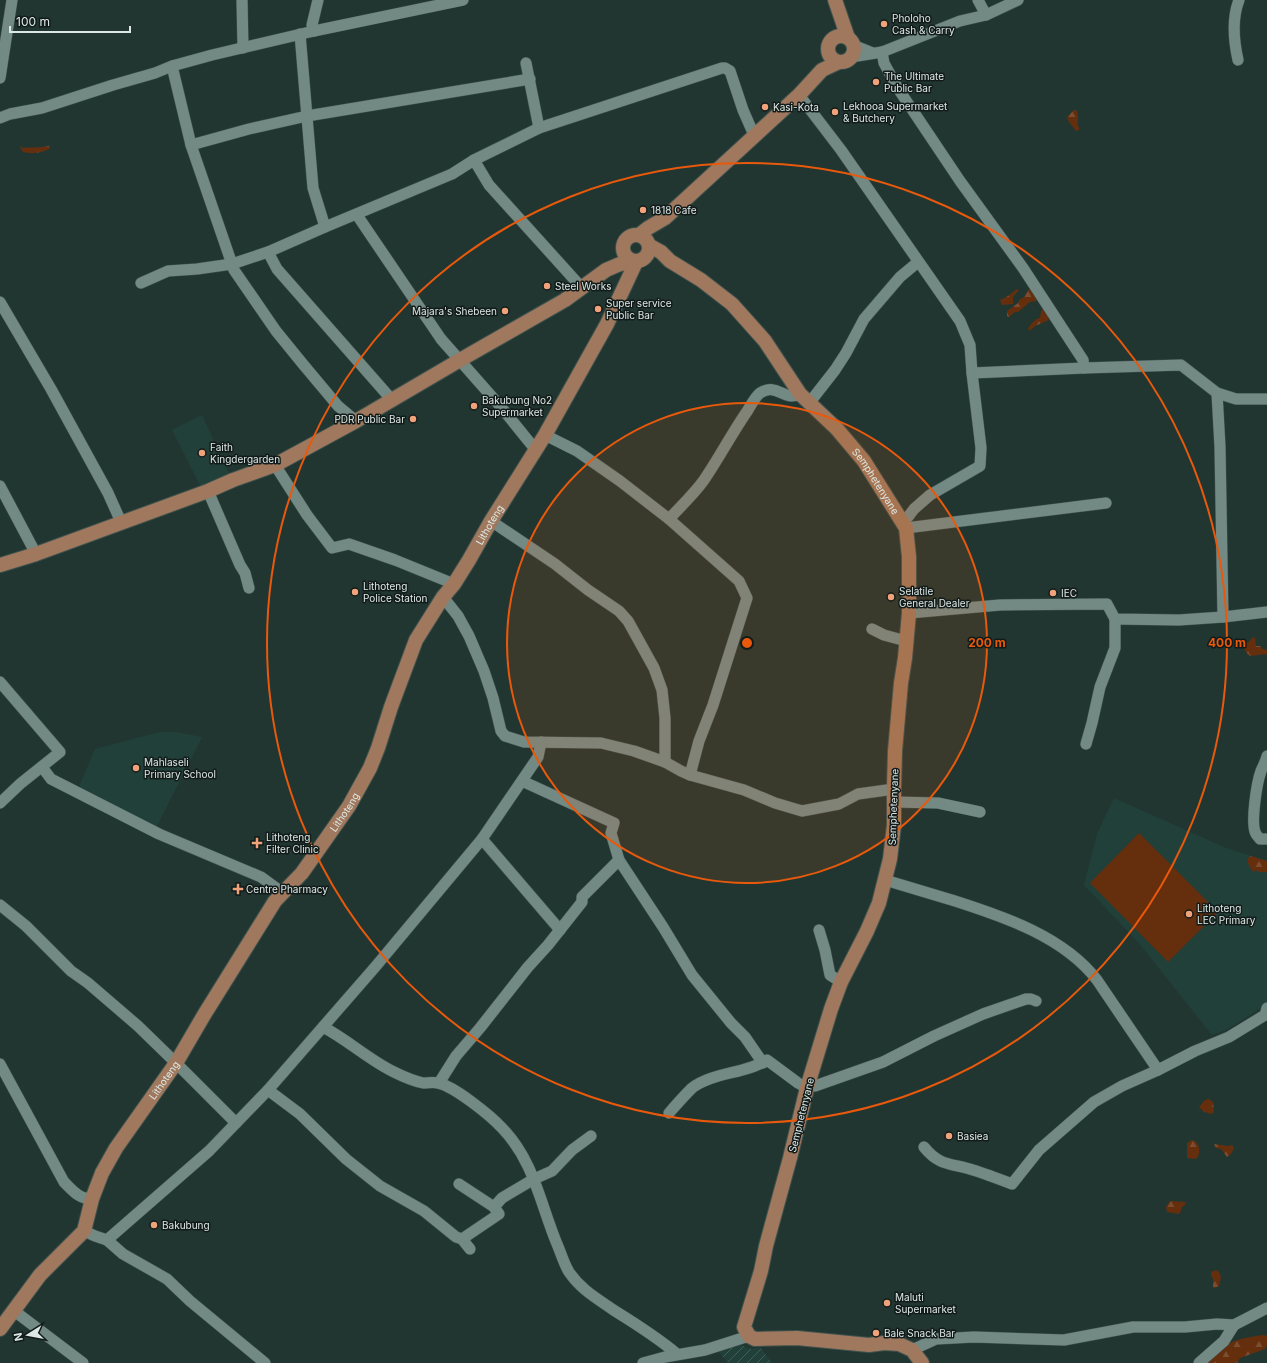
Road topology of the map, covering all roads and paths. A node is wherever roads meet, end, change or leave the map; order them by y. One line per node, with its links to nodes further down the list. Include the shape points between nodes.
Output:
1 (12, 0): 19 (street)
2 (242, 0): 13 (street)
3 (318, 0): 11 (street, via 312,25)
4 (463, 0): 8 (street)
5 (978, 0): 10 (street)
6 (1018, 0): 10 (street)
7 (1239, 0): 16 (street, via 1234,35)
8 (435, 3): 11 (street)
9 (836, 4): 14 (main road); 14 (main road, via 833,39 829,45)
10 (986, 15): 15 (street, via 960,21)
11 (314, 31): 12 (street)
12 (300, 34): 13 (street); 22 (street)
13 (243, 48): 18 (street)
14 (844, 51): 15 (street); 21 (main road)
15 (878, 53): 42 (street, via 897,87 960,181 1024,268 1083,360)
16 (1238, 60)
17 (526, 62): 20 (street)
18 (172, 66): 23 (street, via 42,108); 26 (street)
19 (0, 78)
20 (530, 79): 22 (street); 24 (street)
21 (799, 95): 25 (main road); 35 (street, via 841,150)
22 (307, 116): 26 (street); 29 (street, via 313,188)
23 (0, 118)
24 (539, 128): 25 (street, via 726,68 730,71); 27 (street)
25 (754, 135): 30 (main road, via 665,218 660,229)
26 (192, 145): 36 (street)
27 (474, 160): 28 (street, via 452,174); 39 (street, via 489,185)
28 (357, 215): 29 (street); 41 (street, via 441,339)
29 (325, 227): 32 (street)
30 (646, 242): 31 (main road, via 634,235 629,237); 33 (main road, via 650,251); 34 (main road, Semphetenyane)
31 (623, 248): 33 (main road, via 625,256); 37 (main road)
32 (268, 252): 36 (street); 47 (street, via 277,269)
33 (638, 261): 34 (main road); 37 (main road); 49 (main road, Lithoteng, via 607,324)
34 (670, 261): 45 (main road, Semphetenyane, via 701,280 732,304 765,341)
35 (918, 262): 43 (street, via 960,321 970,345); 45 (street, via 900,277 864,319 835,370)
36 (232, 264): 38 (street, via 168,271); 48 (street, via 276,331 338,406)
37 (606, 270): 39 (main road)
38 (141, 283)
39 (582, 288): 41 (main road)
40 (0, 302): 57 (street, via 51,388)
41 (460, 360): 47 (main road); 50 (street)
42 (1084, 368): 43 (street); 44 (street, via 1181,365)
43 (972, 373): 58 (street, via 981,448 980,466 930,495 914,509)
44 (1217, 393): 46 (street, via 1236,399); 66 (street)
45 (805, 398): 55 (street, via 767,390 758,395 703,481); 58 (main road, Semphetenyane, via 837,429 864,461)
46 (1267, 399)
47 (392, 400): 48 (main road)
48 (356, 421): 51 (main road)
49 (545, 435): 50 (main road, Lithoteng); 55 (street, via 577,451)
50 (535, 449): 56 (main road, Lithoteng)
51 (275, 465): 53 (main road); 61 (street, via 332,548 350,544)
52 (0, 486): 59 (street)
53 (208, 491): 57 (main road); 62 (street, via 245,573)
54 (1106, 503): 58 (street)
55 (669, 519): 76 (street, via 739,581 747,598)
56 (491, 521): 61 (main road, Lithoteng); 74 (street, via 619,611 628,622 654,668 662,690)
57 (121, 522): 59 (main road)
58 (904, 525): 65 (main road, Semphetenyane, via 909,557)
59 (36, 554): 60 (main road)
60 (0, 565)
61 (454, 584): 63 (main road, Lithoteng)
62 (249, 588)
63 (443, 597): 71 (street, via 469,636 484,671 501,731 505,736 524,742); 85 (main road, Lithoteng, via 416,640 378,748 350,806 302,873)
64 (1267, 612): 66 (street)
65 (909, 613): 67 (street, via 1000,605 1107,604); 69 (main road, Semphetenyane)
66 (1223, 617): 67 (street, via 1179,620)
67 (1115, 619): 72 (street, via 1115,648 1100,687)
68 (872, 629): 69 (street)
69 (906, 641): 78 (main road, Semphetenyane)
70 (0, 682): 75 (street, via 60,752)
71 (542, 742): 74 (street, via 600,743); 77 (street, via 538,757)
72 (1086, 744)
73 (1267, 756): 82 (street, via 1256,796 1254,826 1256,834)
74 (665, 762): 76 (street)
75 (42, 767): 79 (street); 85 (street, via 56,782 159,834 261,877)
76 (690, 775): 78 (street, via 802,810 839,804 858,794)
77 (522, 781): 81 (street); 83 (street, via 614,823 611,833)
78 (894, 795): 80 (street); 84 (main road, Semphetenyane, via 894,825)
79 (0, 803)
80 (980, 812)
81 (482, 839): 87 (street); 92 (street)
82 (1267, 839)
83 (619, 860): 87 (street, via 582,896 582,902); 94 (street, via 692,975)
84 (885, 880): 89 (main road, Semphetenyane, via 867,931); 96 (street, via 991,912 1040,934 1078,959 1101,985)
85 (283, 893): 93 (main road, Lithoteng, via 264,917)
86 (0, 905): 93 (street)
87 (560, 930): 98 (street, via 456,1056)
88 (819, 930): 89 (street, via 826,950 830,975)
89 (841, 982): 99 (main road, Semphetenyane)
90 (1036, 1001): 99 (street, via 1026,999 1012,1003 952,1028 883,1062 815,1086)
91 (1267, 1008): 96 (street, via 1265,1015 1228,1037)
92 (323, 1027): 98 (street, via 395,1072 422,1083); 100 (street)
93 (176, 1062): 102 (street); 107 (main road, Lithoteng, via 116,1148 102,1173)
94 (763, 1063): 99 (street, via 767,1060 798,1083); 101 (street, via 702,1082)
95 (0, 1064): 97 (street)
96 (1158, 1070): 104 (street, via 1094,1102 1039,1150 1012,1184 972,1169 942,1162 931,1156)
97 (3, 1078): 107 (street, via 64,1182 77,1195)
98 (439, 1083): 105 (street, via 464,1096 501,1126 515,1142)
99 (808, 1085): 117 (main road, Semphetenyane, via 761,1271 744,1326)
100 (268, 1090): 102 (street); 110 (street, via 300,1114 346,1159 380,1186 424,1211)
101 (669, 1113)
102 (236, 1123): 111 (street)
103 (591, 1136): 105 (street, via 572,1150 552,1171)
104 (924, 1147)
105 (534, 1179): 108 (street, via 502,1198); 119 (street, via 563,1259 577,1283 587,1293)
106 (459, 1184): 108 (street)
107 (92, 1199): 109 (main road, Lithoteng)
108 (494, 1207): 110 (street, via 499,1214)
109 (84, 1231): 111 (street); 114 (main road, via 40,1275)
110 (462, 1239): 112 (street)
111 (107, 1240): 121 (street, via 123,1254 167,1278 207,1316)
112 (470, 1249)
113 (1267, 1308): 115 (street)
114 (13, 1310): 116 (main road); 120 (street)
115 (1234, 1325): 118 (street, via 1133,1327 1064,1340 936,1339); 124 (street, via 1224,1341)
116 (0, 1329)
117 (749, 1336): 118 (main road, via 755,1339 797,1338 863,1344 899,1344); 119 (street, via 705,1350)
118 (912, 1350): 123 (main road)
119 (677, 1354): 122 (street)
120 (83, 1363)
121 (265, 1363)
122 (644, 1363)
123 (922, 1363)
124 (1199, 1363)

